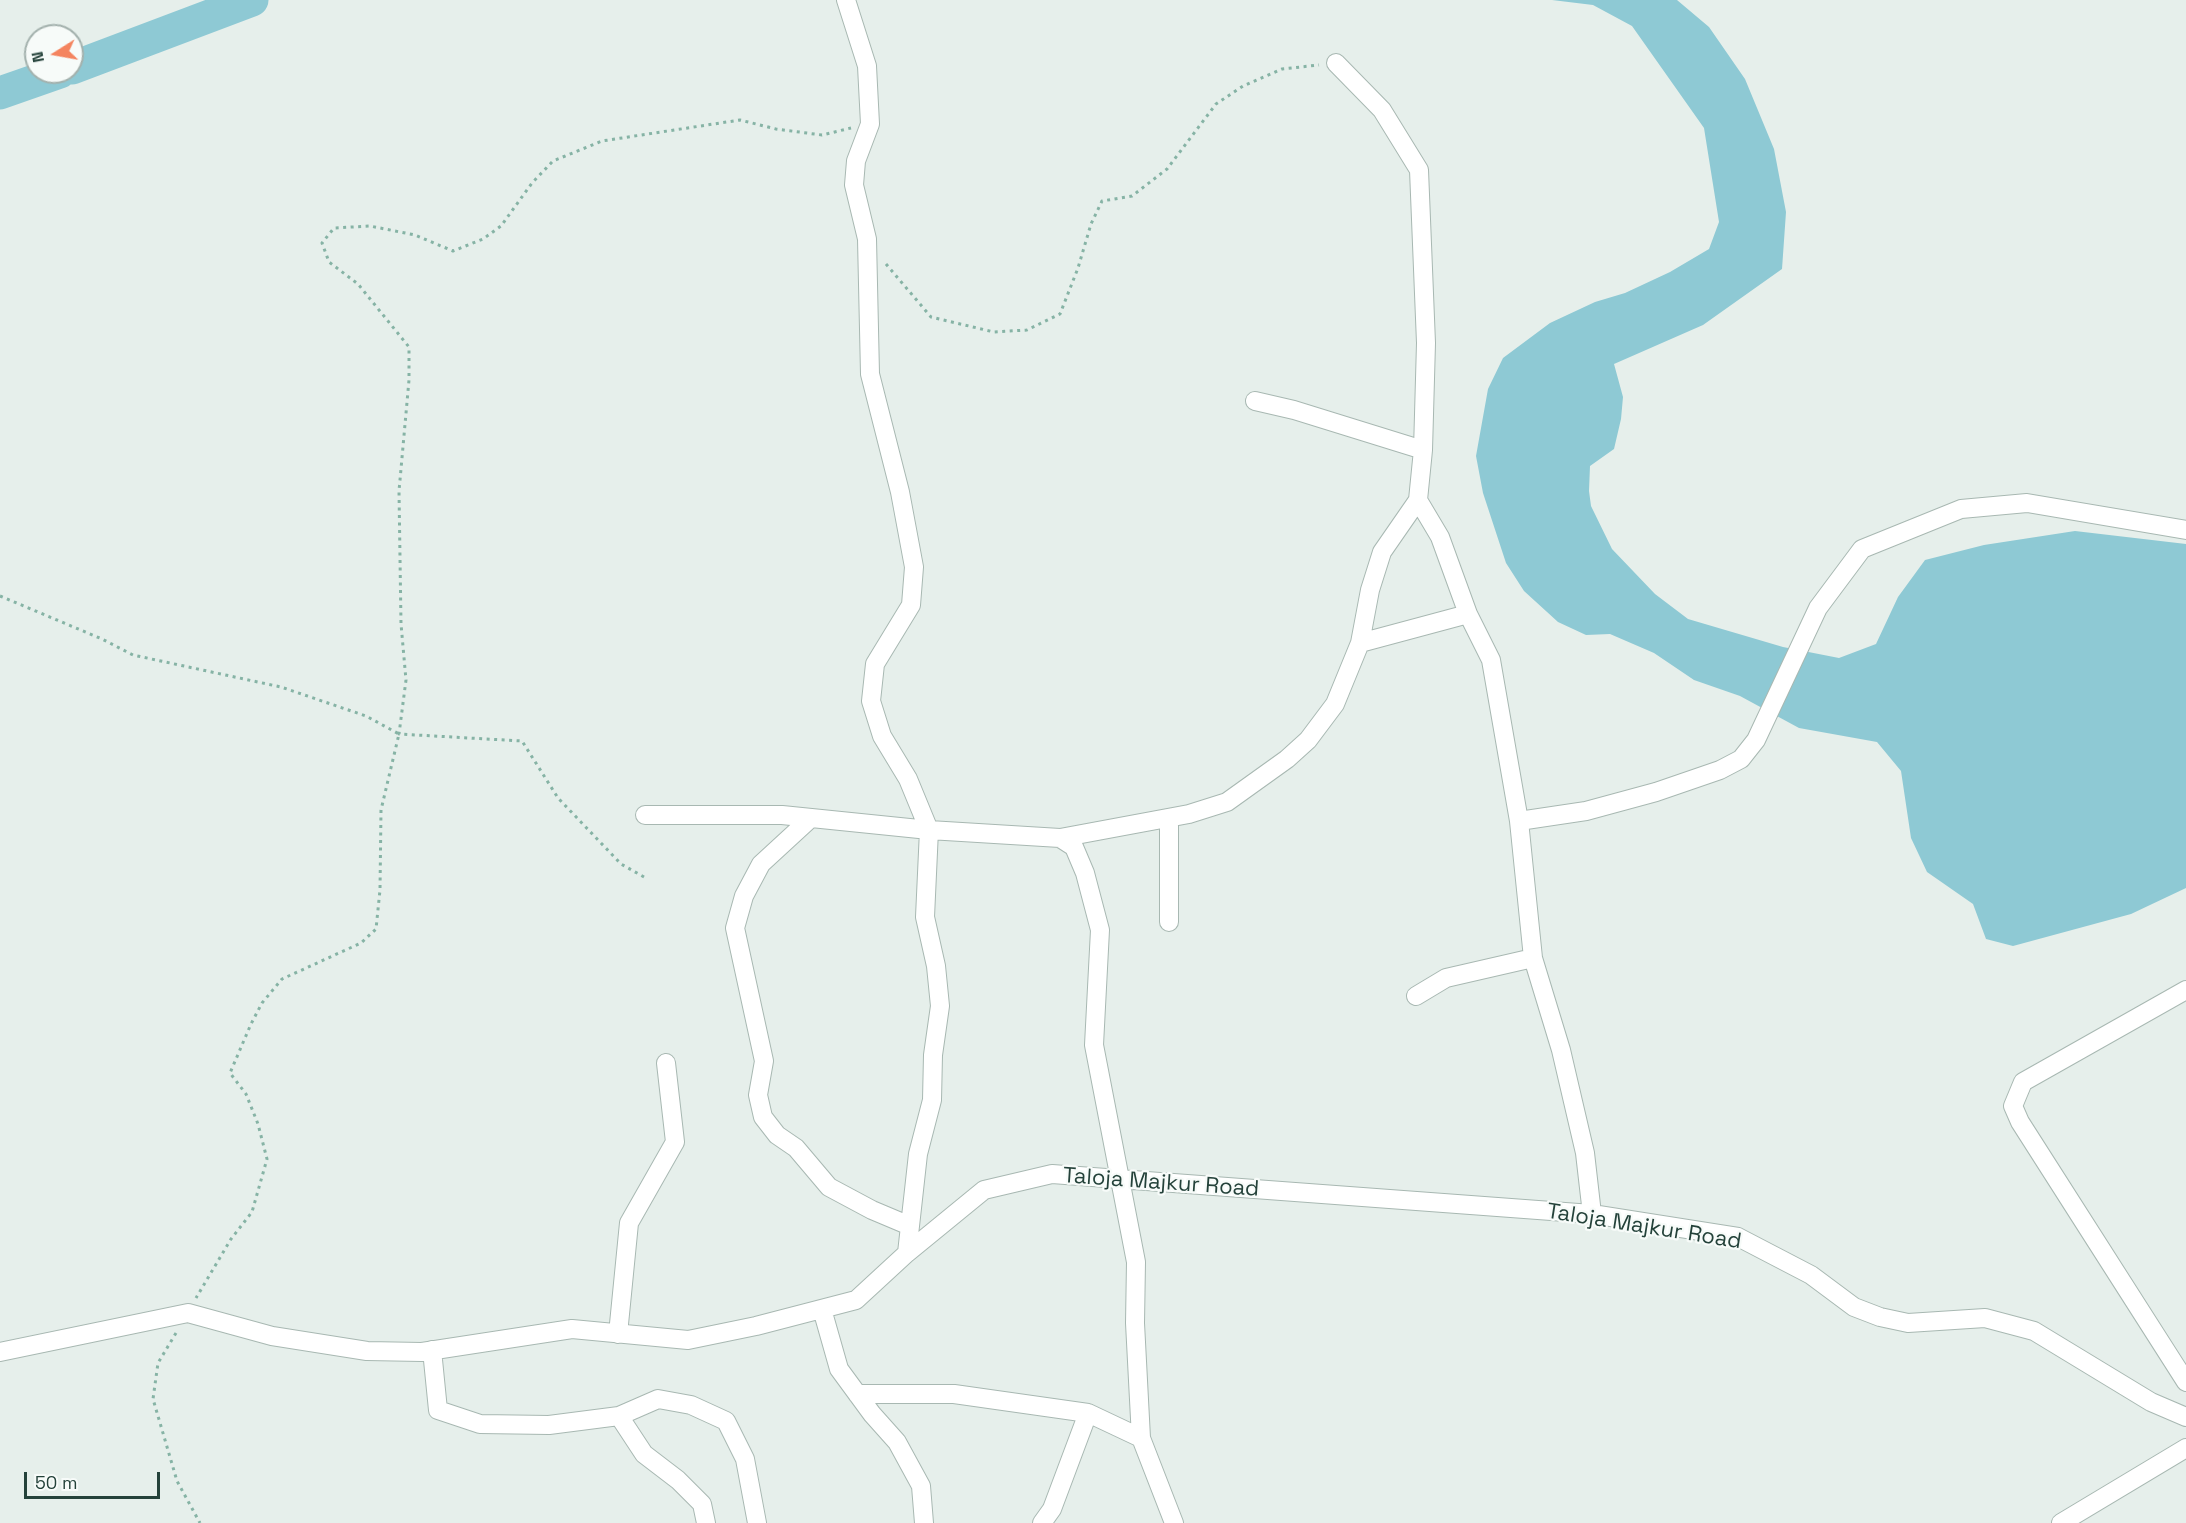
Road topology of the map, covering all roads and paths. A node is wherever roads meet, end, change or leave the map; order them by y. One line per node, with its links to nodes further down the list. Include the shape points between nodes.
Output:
1 (846, 0): 3 (street, via 867,66)
2 (1336, 63): 4 (path, via 1282,69 1243,86 1216,105 1167,168 1131,196 1102,201 1060,314 1027,330 994,332 931,317); 6 (street, via 1382,110 1419,170 1425,283)
3 (870, 124): 4 (street, via 856,161 854,185); 12 (path, via 822,135 740,120 602,141 553,161 501,226 483,239 453,251 415,236 370,226 334,228 328,235 322,243 329,262 358,284 409,347 399,491 406,680)
4 (867, 239): 17 (street, via 870,374 900,492 914,567 911,605 875,664 872,701 882,736 908,779)
5 (1255, 401): 6 (street)
6 (1423, 450): 7 (street)
7 (1418, 500): 10 (street, via 1440,537); 11 (street, via 1382,552)
8 (2186, 530): 16 (street, via 2027,503 1961,509 1862,549 1818,608 1756,740 1741,759 1667,789 1586,812)
9 (0, 596): 12 (path, via 133,655 281,687 366,716)
10 (1468, 614): 11 (street); 16 (street, via 1491,660)
11 (1360, 643): 15 (street, via 1335,704 1308,740 1227,802)
12 (399, 734): 19 (path, via 522,741 558,798 621,864); 30 (path, via 381,810 376,929 361,943 282,979 251,1024 230,1072 246,1094 267,1159 252,1212 218,1258)
13 (645, 815): 14 (street)
14 (811, 818): 17 (street); 27 (street, via 761,864 744,896 735,928 764,1061 758,1095 763,1117 829,1187)
15 (1169, 818): 18 (street); 20 (street)
16 (1519, 821): 21 (street)
17 (929, 830): 18 (street); 27 (street, via 925,917 940,1006 932,1100 918,1154)
18 (1060, 838): 25 (street, via 1074,847 1100,930 1094,1045)
19 (644, 877)
20 (1169, 922)
21 (1533, 958): 23 (street, via 1446,978); 26 (street, via 1586,1153)
22 (2186, 990): 34 (street, via 2023,1082 2013,1106)
23 (1416, 996)
24 (666, 1063): 31 (street, via 675,1142 629,1223)
25 (1119, 1179): 26 (street, Taloja Majkur Road); 28 (street, Taloja Majkur Road, via 1052,1174 984,1190); 39 (street, via 1136,1262)
26 (1592, 1214): 38 (street, Taloja Majkur Road, via 1738,1237 1811,1275 1854,1307 1880,1317 1908,1323 1985,1318 2034,1331 2151,1402)
27 (910, 1226): 28 (street)
28 (907, 1253): 29 (street, Taloja Majkur Road, via 856,1300)
29 (822, 1309): 31 (street, Taloja Majkur Road, via 688,1340); 35 (street, via 839,1369)
30 (188, 1312): 32 (street, Taloja Majkur Road, via 297,1341 367,1351); 33 (street, Taloja Majkur Road); 41 (path, via 158,1363 153,1399 177,1481)
31 (618, 1334): 32 (street, Taloja Majkur Road, via 572,1329)
32 (432, 1350): 37 (street, via 438,1410 480,1424 549,1425)
33 (0, 1352)
34 (2186, 1382)
35 (856, 1394): 36 (street, via 954,1394); 44 (street, via 897,1442 921,1486)
36 (1089, 1413): 39 (street); 45 (street, via 1052,1509)
37 (619, 1416): 42 (street, via 644,1454 702,1504); 43 (street, via 658,1399 692,1405 726,1421 745,1459)
38 (2186, 1417)
39 (1141, 1438): 46 (street)
40 (2186, 1448): 47 (street)
41 (200, 1523)
42 (706, 1523)
43 (757, 1523)
44 (924, 1523)
45 (1042, 1523)
46 (1174, 1523)
47 (2061, 1523)

